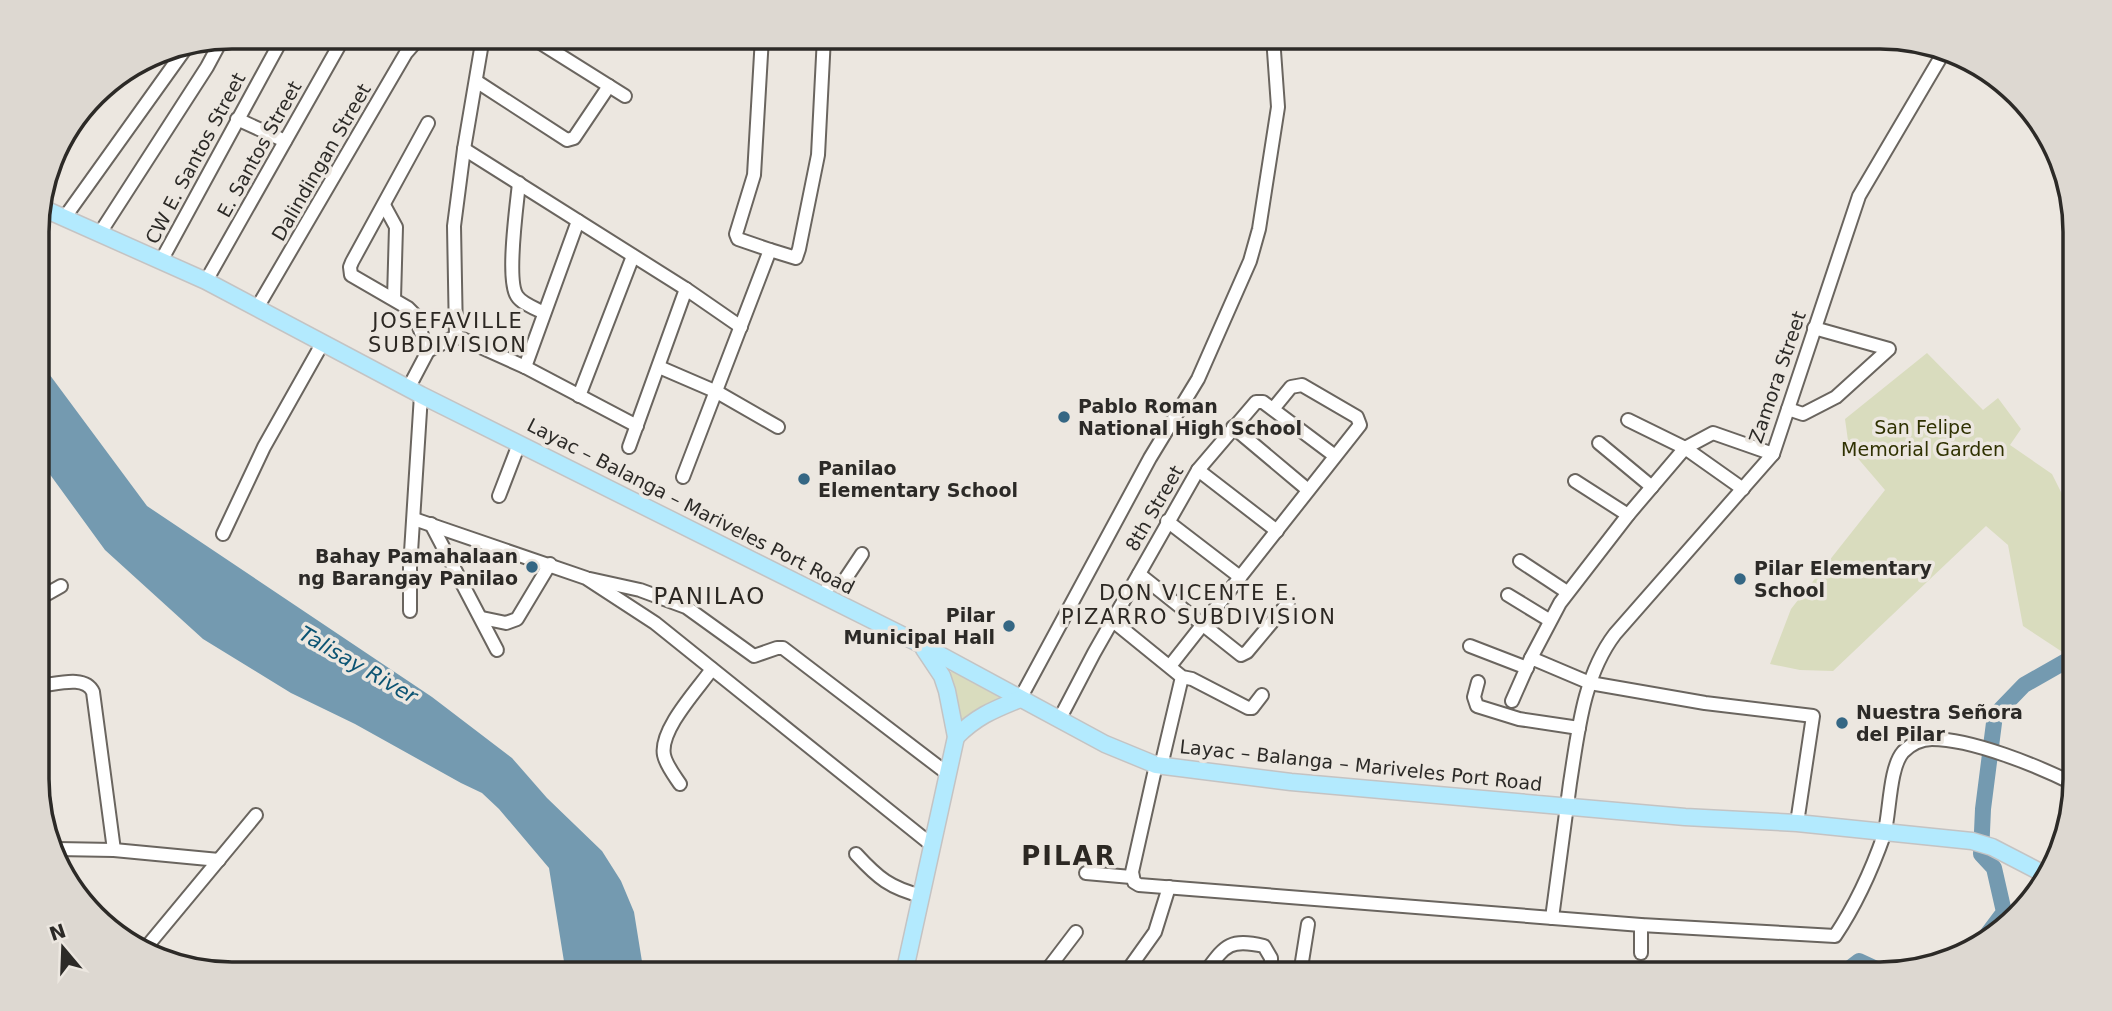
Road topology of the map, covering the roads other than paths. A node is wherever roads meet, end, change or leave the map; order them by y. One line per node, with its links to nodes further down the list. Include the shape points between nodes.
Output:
1 (276, 49): 15 (street, CW E. Santos Street)
2 (337, 49): 17 (street, E. Santos Street)
3 (410, 49): 31 (street, Dalindingan Street)
4 (481, 49): 12 (street)
5 (554, 49): 13 (street)
6 (761, 49): 25 (street, via 754,175 736,234 744,242)
7 (823, 49): 25 (street, via 818,155 799,248 796,258)
8 (1274, 49): 96 (street, via 1278,107 1250,261 1198,379 1150,458)
9 (216, 50): 24 (street)
10 (180, 57): 22 (street)
11 (1940, 59): 34 (street, Zamora Street, via 1859,196)
12 (476, 81): 13 (street, via 571,140); 18 (street)
13 (609, 86): 14 (street)
14 (625, 96)
15 (237, 119): 17 (street); 27 (street, CW E. Santos Street)
16 (428, 123): 20 (street)
17 (285, 141): 28 (street, E. Santos Street)
18 (464, 149): 19 (street); 35 (street, via 454,226)
19 (519, 183): 23 (street); 32 (street, via 512,251 514,288 519,299)
20 (384, 205): 30 (street, via 396,227); 30 (street, via 350,271)
21 (51, 211): 22 (main road, Layac – Balanga – Mariveles Port Road)
22 (65, 217): 24 (main road, Layac – Balanga – Mariveles Port Road)
23 (578, 221): 26 (street); 32 (street)
24 (100, 233): 27 (main road, Layac – Balanga – Mariveles Port Road)
25 (771, 250): 33 (street)
26 (633, 256): 29 (street); 42 (street)
27 (161, 261): 28 (main road, Layac – Balanga – Mariveles Port Road)
28 (206, 281): 31 (main road, Layac – Balanga – Mariveles Port Road)
29 (686, 289): 33 (street); 39 (street)
30 (394, 299): 37 (street, via 414,314)
31 (257, 308): 36 (main road, Layac – Balanga – Mariveles Port Road)
32 (544, 313): 38 (street)
33 (741, 327): 41 (street)
34 (1814, 328): 44 (street, Zamora Street); 44 (street, via 1889,349 1836,397 1803,414)
35 (456, 336): 37 (street); 38 (street)
36 (321, 344): 40 (main road, Layac – Balanga – Mariveles Port Road); 67 (street)
37 (428, 351): 40 (street)
38 (525, 367): 42 (street)
39 (659, 367): 41 (street); 46 (street)
40 (415, 391): 50 (main road, Layac – Balanga – Mariveles Port Road); 63 (street)
41 (717, 392): 47 (street); 56 (street)
42 (579, 396): 46 (street)
43 (1273, 409): 48 (street, 8th Street, via 1259,401); 54 (street); 54 (street, via 1291,387 1302,385 1357,417 1360,425)
44 (1788, 409): 53 (street, Zamora Street)
45 (1629, 420): 52 (street)
46 (637, 426): 51 (street)
47 (778, 427)
48 (1233, 427): 55 (street, 8th Street); 60 (street)
49 (1599, 443): 58 (street)
50 (519, 444): 61 (street); 78 (main road, Layac – Balanga – Mariveles Port Road)
51 (629, 447)
52 (1685, 448): 53 (street, via 1713,433); 58 (street); 59 (street)
53 (1773, 454): 59 (street, Zamora Street)
54 (1335, 456): 60 (street)
55 (1198, 470): 64 (street, 8th Street); 66 (street)
56 (683, 477)
57 (1576, 481): 62 (street)
58 (1653, 487): 62 (street)
59 (1743, 489): 93 (street, Zamora Street, via 1610,640)
60 (1308, 490): 66 (street)
61 (499, 496)
62 (1628, 515): 75 (street)
63 (414, 519): 65 (street); 80 (street)
64 (1167, 521): 71 (street, 8th Street); 72 (street)
65 (431, 524): 70 (street); 81 (street)
66 (1277, 531): 72 (street)
67 (223, 534)
68 (862, 554): 78 (street, via 844,581 830,584)
69 (1520, 561): 75 (street)
70 (550, 564): 73 (street); 81 (street, via 517,619 506,623)
71 (1139, 574): 83 (street, 8th Street); 84 (street)
72 (1240, 577): 84 (street)
73 (586, 578): 90 (street, via 655,623); 102 (street, via 640,590 686,607 754,656 783,648)
74 (61, 586): 76 (street)
75 (1567, 592): 82 (street)
76 (49, 593)
77 (1508, 595): 82 (street)
78 (823, 596): 85 (main road, Layac – Balanga – Mariveles Port Road)
79 (1288, 603): 84 (street, via 1241,654)
80 (410, 611)
81 (482, 618): 87 (street)
82 (1549, 620): 88 (street)
83 (1113, 621): 89 (street); 98 (street, 8th Street)
84 (1203, 625): 89 (street)
85 (920, 644): 96 (main road, Layac – Balanga – Mariveles Port Road); 100 (main road, via 942,676)
86 (1470, 646): 88 (street)
87 (497, 650)
88 (1529, 663): 93 (street); 97 (street)
89 (1170, 666): 91 (street)
90 (712, 669): 104 (street, via 664,740 664,757); 109 (street)
91 (1182, 677): 95 (street, via 1248,708); 101 (street)
92 (1478, 682): 99 (street, via 1477,706 1519,719)
93 (1590, 683): 99 (street, Zamora Street); 107 (street, via 1813,716)
94 (49, 685): 111 (street, via 83,681 90,685)
95 (1262, 695)
96 (1020, 699): 98 (main road, Layac – Balanga – Mariveles Port Road); 100 (main road, via 988,711)
97 (1512, 701)
98 (1059, 720): 101 (main road, Layac – Balanga – Mariveles Port Road, via 1108,746)
99 (1579, 728): 105 (street, Zamora Street)
100 (956, 737): 102 (main road)
101 (1159, 765): 105 (main road, Layac – Balanga – Mariveles Port Road); 116 (street)
102 (948, 774): 109 (main road)
103 (2063, 779): 108 (street, via 1976,747 1930,739 1914,743 1901,754)
104 (680, 784)
105 (1567, 807): 107 (main road, Layac – Balanga – Mariveles Port Road); 119 (street, Zamora Street)
106 (256, 815): 113 (street)
107 (1797, 823): 108 (main road, Layac – Balanga – Mariveles Port Road)
108 (1884, 832): 114 (main road, Layac – Balanga – Mariveles Port Road, via 1972,841); 121 (street, via 1857,903 1835,936)
109 (933, 846): 118 (main road)
110 (63, 849): 111 (street)
111 (114, 850): 113 (street)
112 (856, 854): 118 (street, via 882,881)
113 (219, 860): 123 (street)
114 (2039, 871)
115 (1086, 873): 116 (street)
116 (1131, 877): 117 (street, via 1139,885)
117 (1169, 887): 119 (street); 127 (street, via 1154,932)
118 (922, 896): 125 (main road)
119 (1552, 918): 121 (street)
120 (1308, 924): 130 (street)
121 (1641, 925): 124 (street)
122 (1076, 932): 126 (street)
123 (150, 943)
124 (1641, 953)
125 (907, 962)
126 (1053, 962)
127 (1133, 962)
128 (1214, 962): 129 (street, via 1227,945 1247,943 1264,946)
129 (1271, 962)
130 (1302, 962)

